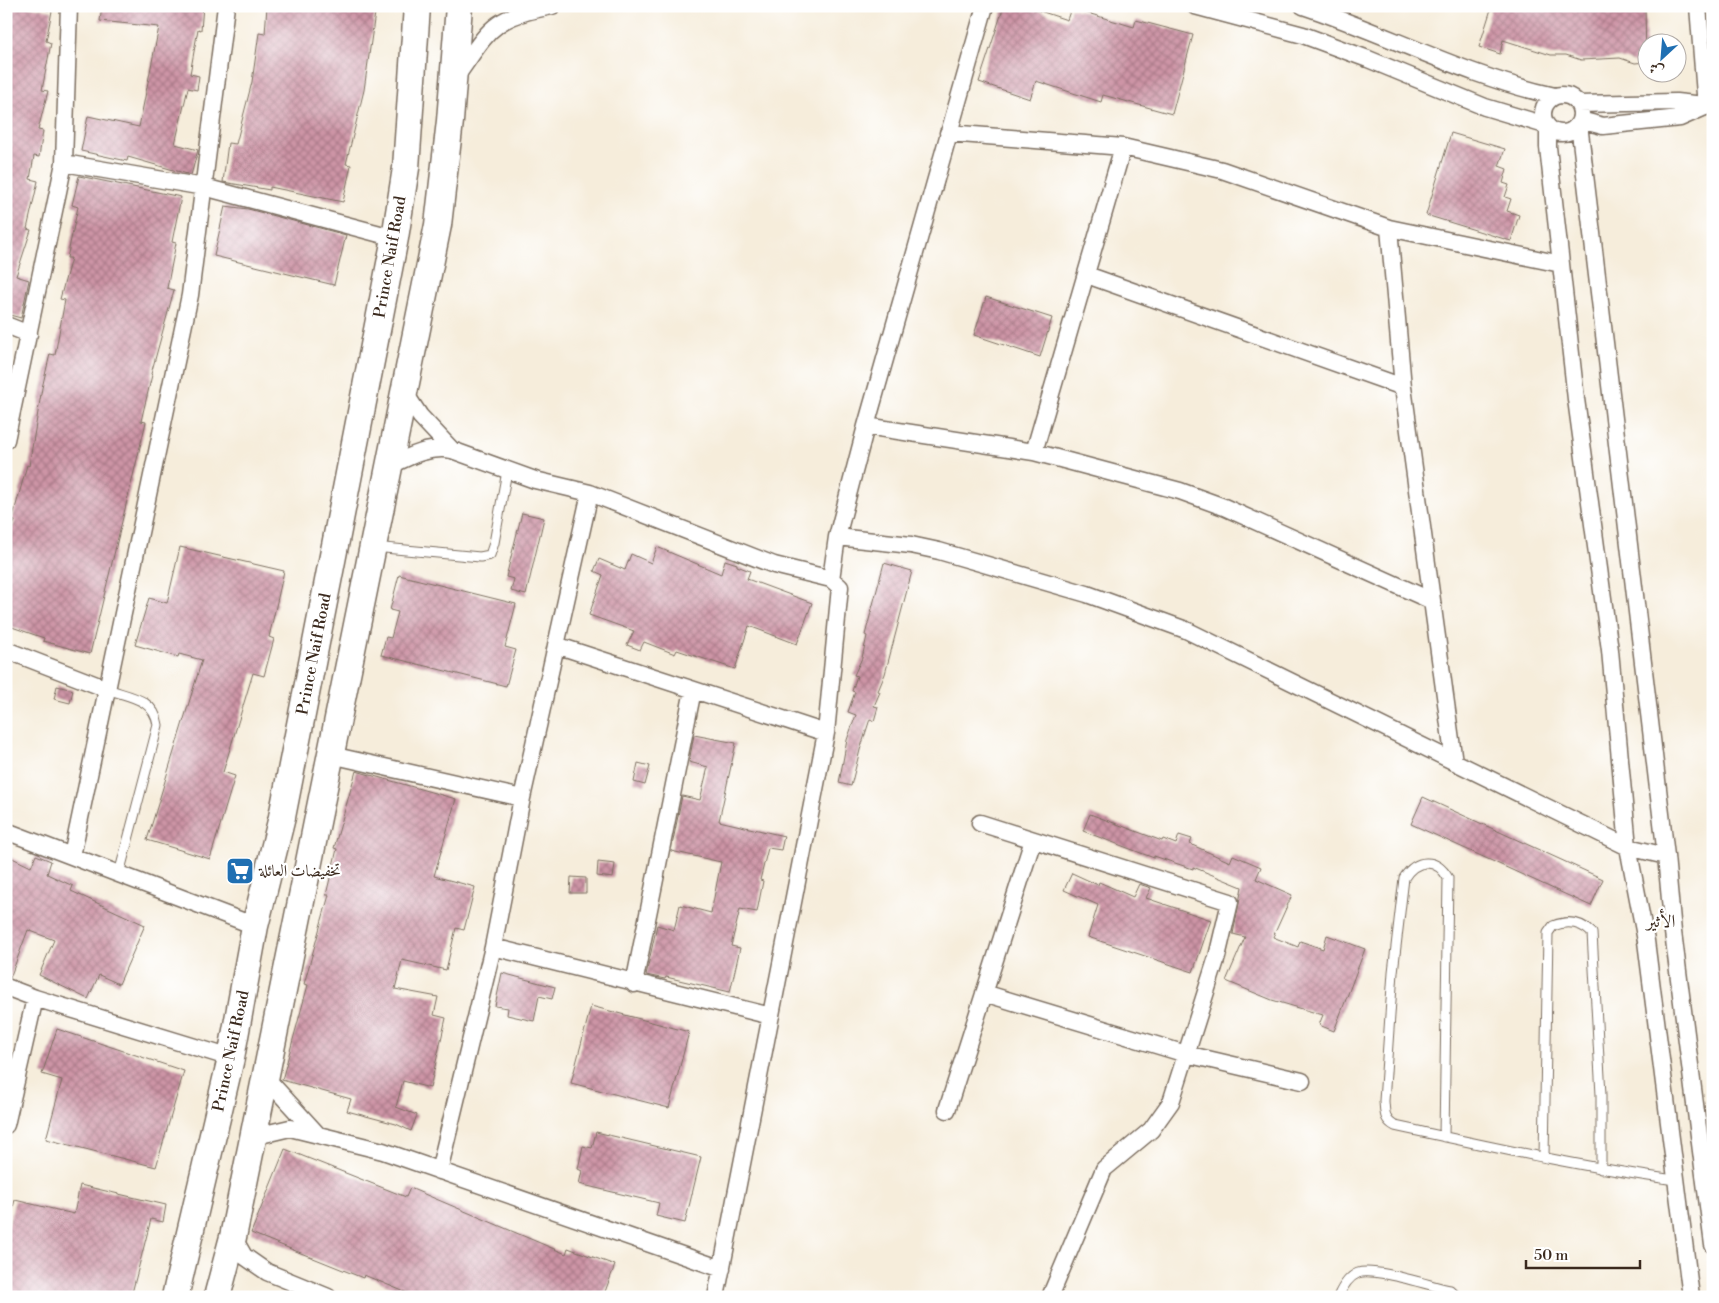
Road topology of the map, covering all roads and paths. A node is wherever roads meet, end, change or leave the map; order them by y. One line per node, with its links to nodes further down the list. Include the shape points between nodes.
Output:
1 (69, 6): 20 (street)
2 (226, 6): 21 (street)
3 (417, 6): 23 (main road, Prince Naif Road, via 406,168)
4 (459, 6): 10 (main road)
5 (549, 6): 10 (street, via 522,12 493,26)
6 (985, 6): 17 (street)
7 (1195, 6): 15 (street, via 1303,35 1485,107)
8 (1304, 6): 11 (street, via 1472,72)
9 (1698, 6): 13 (street)
10 (454, 80): 29 (main road, via 438,225)
11 (1555, 96): 12 (street, via 1572,97); 15 (street, via 1543,108 1542,116)
12 (1578, 104): 13 (street, via 1676,102); 14 (street, via 1582,112)
13 (1709, 107): 16 (street, via 1680,118)
14 (1580, 122): 15 (street, via 1569,133 1560,134); 16 (street); 19 (street)
15 (1547, 126): 24 (street)
16 (1604, 126): 19 (street, via 1588,136)
17 (948, 133): 18 (street); 30 (street)
18 (1123, 147): 22 (street, via 1222,170); 25 (street)
19 (1582, 147): 54 (street)
20 (64, 162): 21 (street); 27 (street)
21 (204, 187): 23 (street); 43 (street, via 190,295)
22 (1389, 228): 24 (street); 28 (street)
23 (395, 238): 56 (main road, Prince Naif Road, via 282,817)
24 (1561, 264): 52 (street, via 1610,650)
25 (1087, 275): 28 (street); 33 (street)
26 (6, 325): 27 (street)
27 (28, 334): 31 (street)
28 (1403, 387): 40 (street)
29 (404, 393): 32 (street, via 420,416); 34 (main road)
30 (866, 426): 33 (street); 37 (street)
31 (6, 440)
32 (452, 450): 34 (street, via 443,448 417,453); 35 (street)
33 (1034, 452): 40 (street, via 1180,491 1224,507)
34 (390, 466): 38 (main road)
35 (507, 471): 36 (street); 38 (lane, via 490,555 480,558)
36 (590, 493): 39 (street, via 774,565); 41 (street)
37 (837, 537): 39 (street); 47 (street, via 930,549 1133,610 1186,630)
38 (373, 547): 46 (main road)
39 (832, 579): 45 (street, via 840,587)
40 (1432, 601): 47 (street)
41 (556, 645): 44 (street); 48 (street)
42 (6, 650): 43 (street)
43 (107, 689): 53 (street); 55 (lane, via 149,704 157,714 158,725)
44 (692, 690): 45 (street); 58 (street)
45 (826, 733): 62 (street)
46 (331, 755): 48 (street); 65 (main road)
47 (1454, 762): 52 (street)
48 (522, 798): 57 (street)
49 (980, 823): 51 (street)
50 (6, 831): 53 (street)
51 (1033, 840): 60 (street); 63 (street, via 1230,902 1217,957)
52 (1628, 848): 54 (street); 75 (street, via 1646,941)
53 (72, 856): 55 (street)
54 (1666, 856): 77 (street)
55 (119, 874): 56 (street)
56 (255, 926): 64 (main road, Prince Naif Road)
57 (492, 947): 58 (street); 74 (street)
58 (634, 984): 62 (street)
59 (6, 987): 61 (street)
60 (984, 993): 63 (street); 67 (street)
61 (35, 998): 64 (street); 68 (street)
62 (772, 1016): 78 (street)
63 (1186, 1054): 66 (street); 83 (street, via 1171,1102 1151,1130 1104,1168)
64 (231, 1058): 79 (main road, Prince Naif Road)
65 (266, 1078): 69 (street); 71 (main road)
66 (1302, 1081)
67 (947, 1110)
68 (6, 1125)
69 (318, 1135): 71 (street, via 290,1128); 74 (street, via 383,1151)
70 (1444, 1136): 70 (lane, via 1448,878 1434,864 1420,864 1410,868 1404,878 1392,981 1385,1116 1395,1126); 72 (lane)
71 (252, 1138): 76 (main road)
72 (1544, 1157): 73 (lane); 73 (lane, via 1548,934 1553,926 1571,922 1585,926 1592,933 1601,1095)
73 (1601, 1169): 75 (lane)
74 (439, 1171): 78 (street)
75 (1675, 1180): 86 (street)
76 (234, 1237): 80 (main road); 81 (street, via 244,1256 267,1272)
77 (1713, 1245)
78 (722, 1269): 82 (street)
79 (175, 1297)
80 (217, 1297)
81 (328, 1297)
82 (716, 1297)
83 (1050, 1297)
84 (1338, 1297): 85 (lane, via 1349,1279 1359,1273 1377,1272 1450,1290)
85 (1457, 1297)
86 (1691, 1297)

